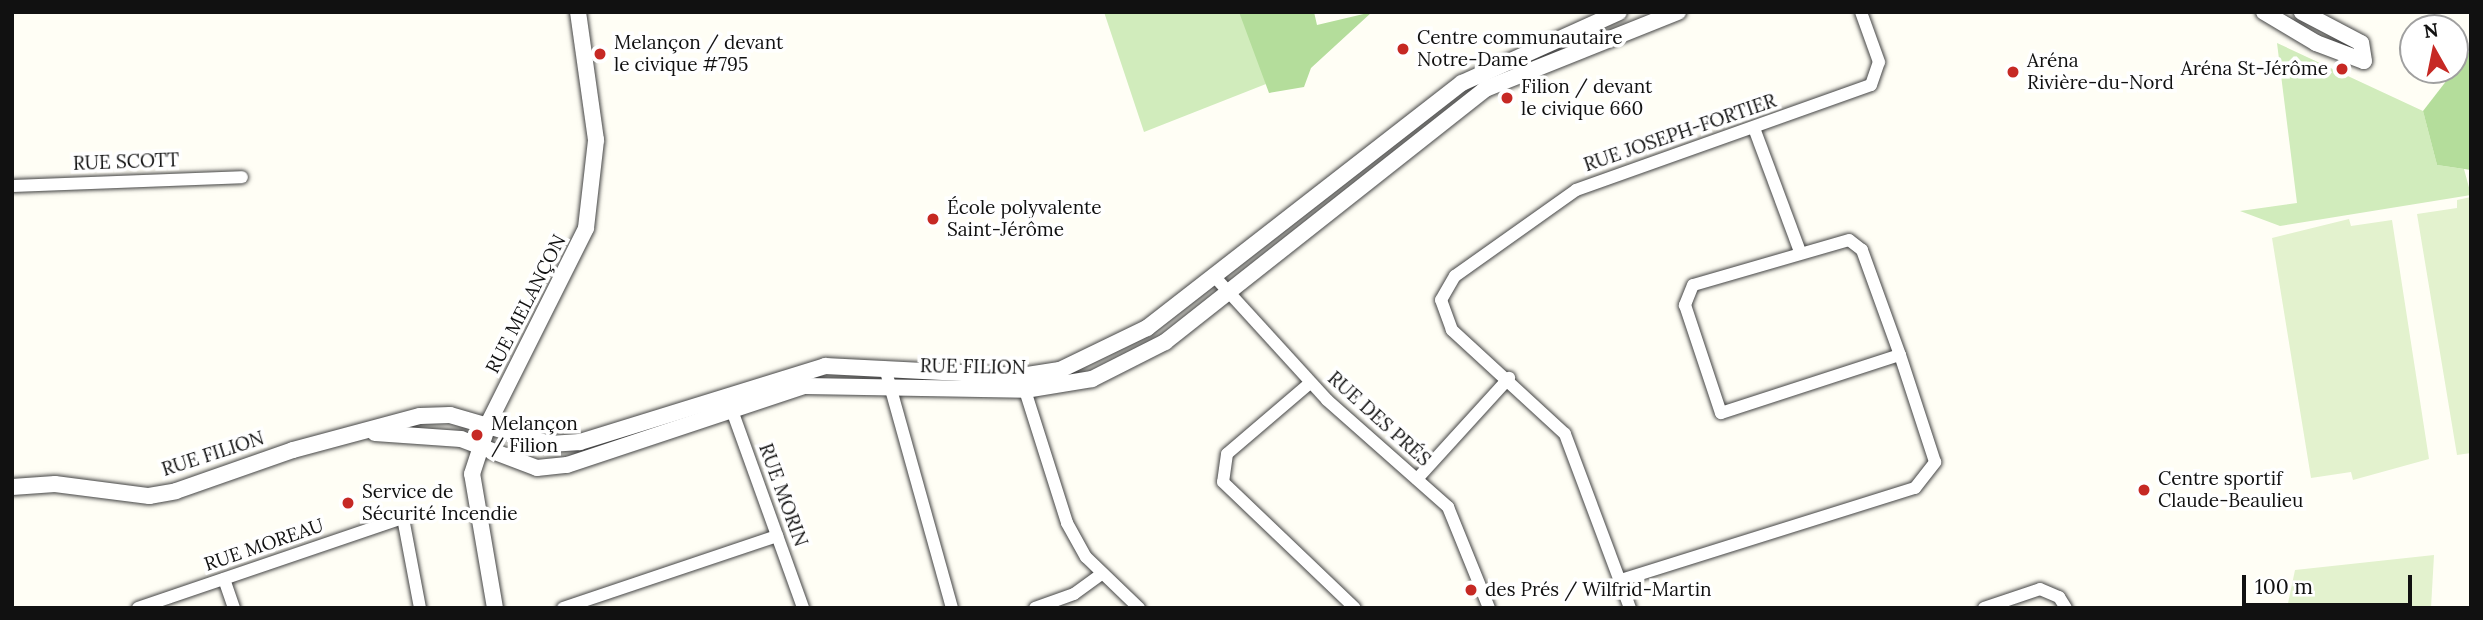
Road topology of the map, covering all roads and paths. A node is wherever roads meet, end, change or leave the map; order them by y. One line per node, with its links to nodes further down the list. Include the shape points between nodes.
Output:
1 (578, 12): 24 (street, RUE MELANÇON, via 596,140 586,228)
2 (1619, 12): 7 (street, RUE FILION)
3 (1678, 12): 8 (street, RUE FILION)
4 (1861, 12): 9 (street, RUE JOSEPH-FORTIER, via 1879,62 1871,85)
5 (2264, 12): 6 (street, via 2316,43 2364,61 2361,43)
6 (2302, 12)
7 (1476, 75): 8 (street); 13 (street, RUE FILION)
8 (1485, 89): 14 (street, RUE FILION)
9 (1754, 128): 12 (street); 19 (street, RUE JOSEPH-FORTIER, via 1576,190 1455,276 1441,300 1443,314)
10 (242, 177): 11 (street, RUE SCOTT)
11 (12, 186)
12 (1800, 252): 16 (street, via 1849,240 1862,250); 16 (street, via 1693,285 1685,305 1721,413)
13 (1213, 275): 14 (street, RUE DES PRÉS); 15 (street, RUE FILION)
14 (1227, 293): 17 (street, RUE FILION); 21 (street, RUE DES PRÉS)
15 (1123, 345): 17 (street); 20 (street, RUE FILION)
16 (1900, 355): 32 (street, via 1935,462 1915,488)
17 (1131, 364): 20 (street, RUE FILION, via 1092,379)
18 (885, 368): 20 (street, RUE FILION); 22 (street); 23 (street, RUE FILION, via 798,370)
19 (1509, 378): 27 (street); 32 (street, RUE JOSEPH-FORTIER, via 1565,434)
20 (1023, 383): 22 (street, RUE FILION); 30 (street, via 1067,523)
21 (1310, 383): 27 (street, RUE DES PRÉS); 43 (street, via 1227,454 1223,482)
22 (888, 386): 23 (street, RUE FILION, via 805,386); 40 (street)
23 (729, 403): 24 (street, RUE FILION, via 580,442 550,444); 26 (street, RUE FILION, via 567,466 537,468); 29 (street, RUE MORIN)
24 (489, 422): 25 (street, RUE FILION, via 420,416); 26 (street, RUE MELANÇON)
25 (341, 436): 26 (street, RUE FILION, via 422,433); 28 (street, RUE FILION, via 149,496 55,484)
26 (480, 448): 37 (street, RUE MELANÇON, via 473,497)
27 (1417, 478): 33 (street, RUE DES PRÉS, via 1448,506)
28 (12, 487)
29 (777, 536): 38 (street); 39 (street, RUE MORIN)
30 (1102, 574): 41 (street, via 1074,594); 42 (street)
31 (224, 579): 34 (street, RUE MOREAU); 35 (street); 36 (street, RUE MOREAU, via 403,518)
32 (1621, 580): 45 (street, RUE JOSEPH-FORTIER)
33 (1488, 605): 44 (street)
34 (138, 608)
35 (234, 608)
36 (420, 608)
37 (495, 608)
38 (563, 608)
39 (803, 608)
40 (952, 608)
41 (1035, 608)
42 (1139, 608)
43 (1355, 608)
44 (1475, 608)
45 (1630, 608)
46 (1984, 608): 47 (street, via 2040,589 2059,597)
47 (2066, 608)

